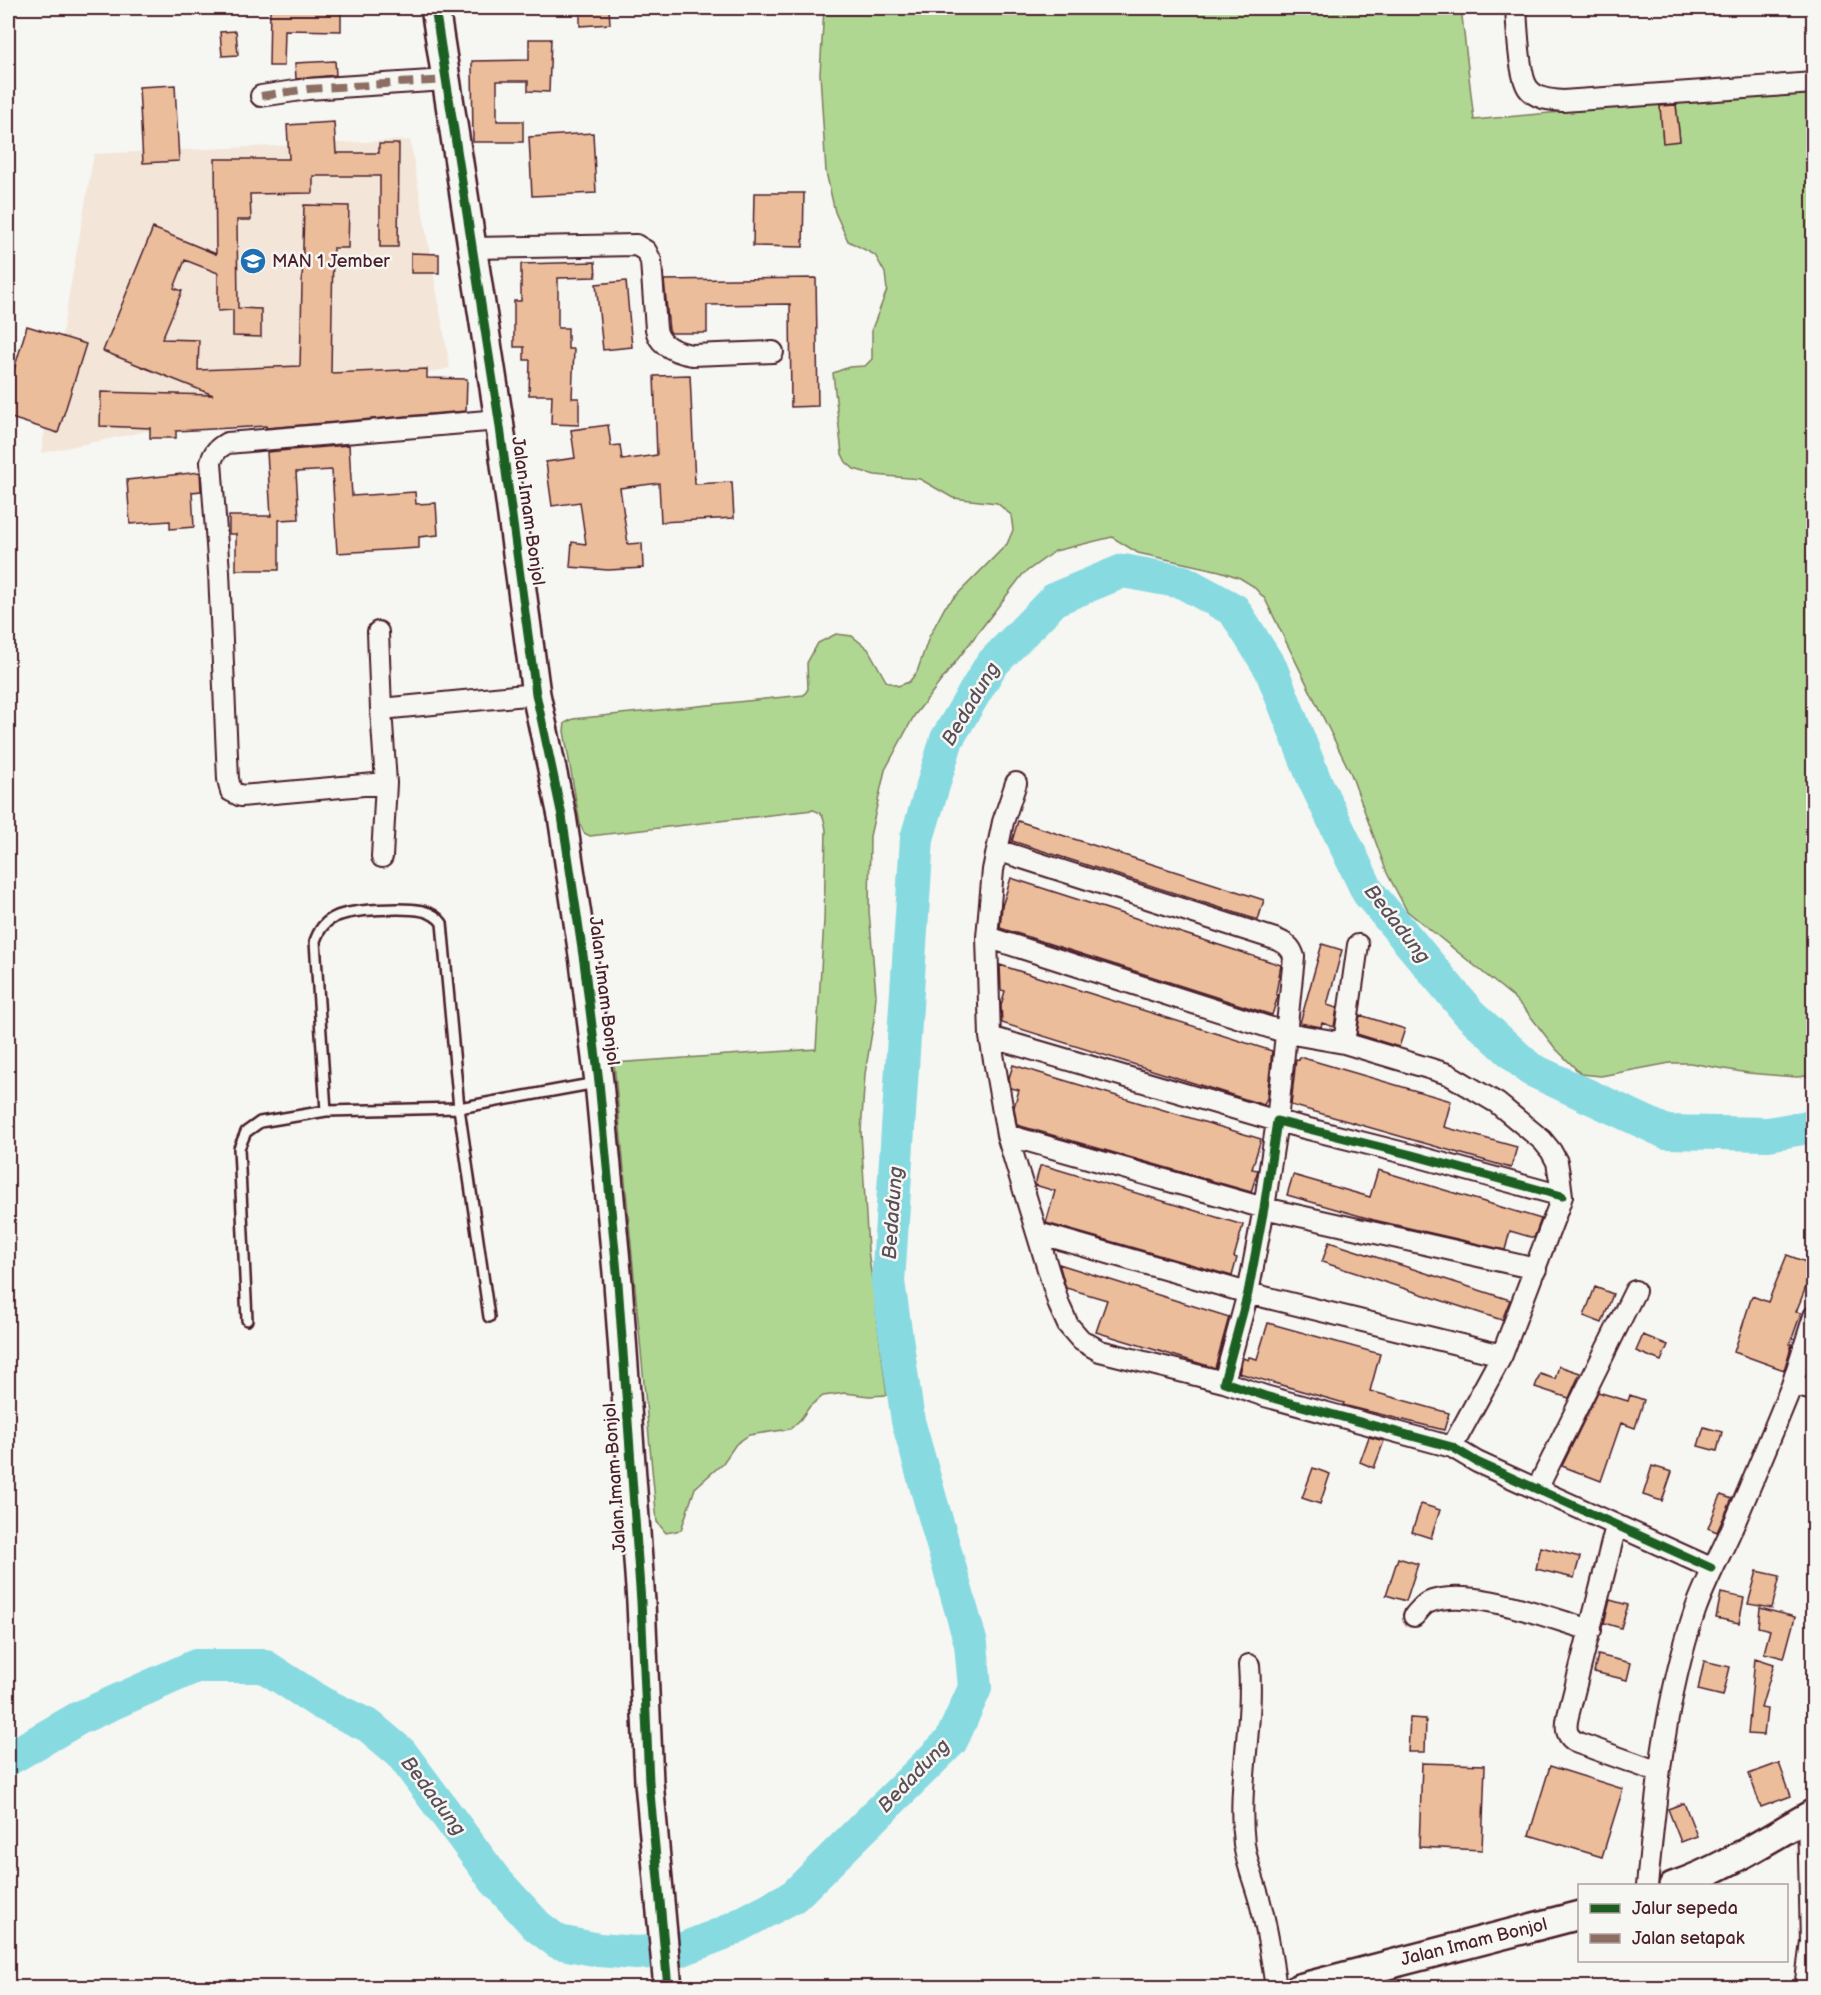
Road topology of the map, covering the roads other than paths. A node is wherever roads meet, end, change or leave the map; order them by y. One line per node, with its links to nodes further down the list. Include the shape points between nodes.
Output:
1 (435, 8): 3 (street, Jalan Imam Bonjol)
2 (1516, 8): 4 (street, via 1527,87 1536,96 1550,100)
3 (446, 80): 5 (street); 6 (street, Jalan Imam Bonjol)
4 (1814, 83)
5 (261, 96)
6 (472, 248): 7 (street, via 636,245 646,251 651,261 656,328 658,338 667,347 692,355); 8 (street, Jalan Imam Bonjol)
7 (773, 352)
8 (499, 420): 10 (street, Jalan Imam Bonjol); 12 (street, via 227,442 213,454 231,791 241,796)
9 (378, 632): 11 (street)
10 (536, 694): 11 (street); 21 (street, Jalan Imam Bonjol, via 562,816)
11 (381, 709): 12 (street)
12 (386, 783): 15 (street)
13 (1016, 783): 14 (street)
14 (997, 850): 16 (street); 18 (street, via 1286,943 1294,957)
15 (382, 857)
16 (987, 937): 18 (street); 19 (street)
17 (1358, 945): 20 (street)
18 (1287, 1033): 20 (street); 24 (street)
19 (990, 1037): 24 (street); 25 (street)
20 (1344, 1043): 26 (street, via 1448,1074 1497,1103 1551,1151 1557,1162)
21 (599, 1082): 22 (lane); 52 (street, Jalan Imam Bonjol, via 619,1295 641,1602 649,1782)
22 (459, 1108): 23 (lane); 23 (lane, via 442,923 437,916 424,911 405,909 336,916 325,923 315,940); 33 (lane)
23 (326, 1111): 34 (lane, via 260,1122 241,1141)
24 (1277, 1122): 26 (street); 27 (street)
25 (1007, 1135): 27 (street); 28 (street)
26 (1562, 1196): 29 (street)
27 (1264, 1208): 29 (street); 31 (street)
28 (1038, 1233): 31 (street); 36 (street, via 1059,1305 1068,1325 1081,1340 1100,1351)
29 (1536, 1269): 35 (street)
30 (1635, 1291): 40 (street)
31 (1248, 1293): 35 (street); 36 (street)
32 (1814, 1316): 37 (street)
33 (489, 1317)
34 (247, 1320)
35 (1502, 1355): 39 (street)
36 (1224, 1382): 39 (street)
37 (1792, 1385): 38 (street); 42 (street)
38 (1814, 1390)
39 (1452, 1447): 40 (street)
40 (1537, 1489): 41 (street)
41 (1616, 1526): 42 (street); 44 (street)
42 (1711, 1568): 46 (street, via 1677,1677)
43 (1414, 1616): 44 (street, via 1425,1604 1461,1597 1498,1603)
44 (1591, 1630): 46 (street, via 1566,1725 1568,1734 1578,1743)
45 (1249, 1665): 53 (street, via 1244,1843 1266,1924)
46 (1659, 1772): 48 (street)
47 (1811, 1815): 49 (street); 51 (street)
48 (1647, 1884)
49 (1679, 1884)
50 (1578, 1916): 54 (street, Jalan Imam Bonjol)
51 (1811, 1956): 55 (street)
52 (668, 1983)
53 (1276, 1988)
54 (1299, 1988)
55 (1805, 1988)

